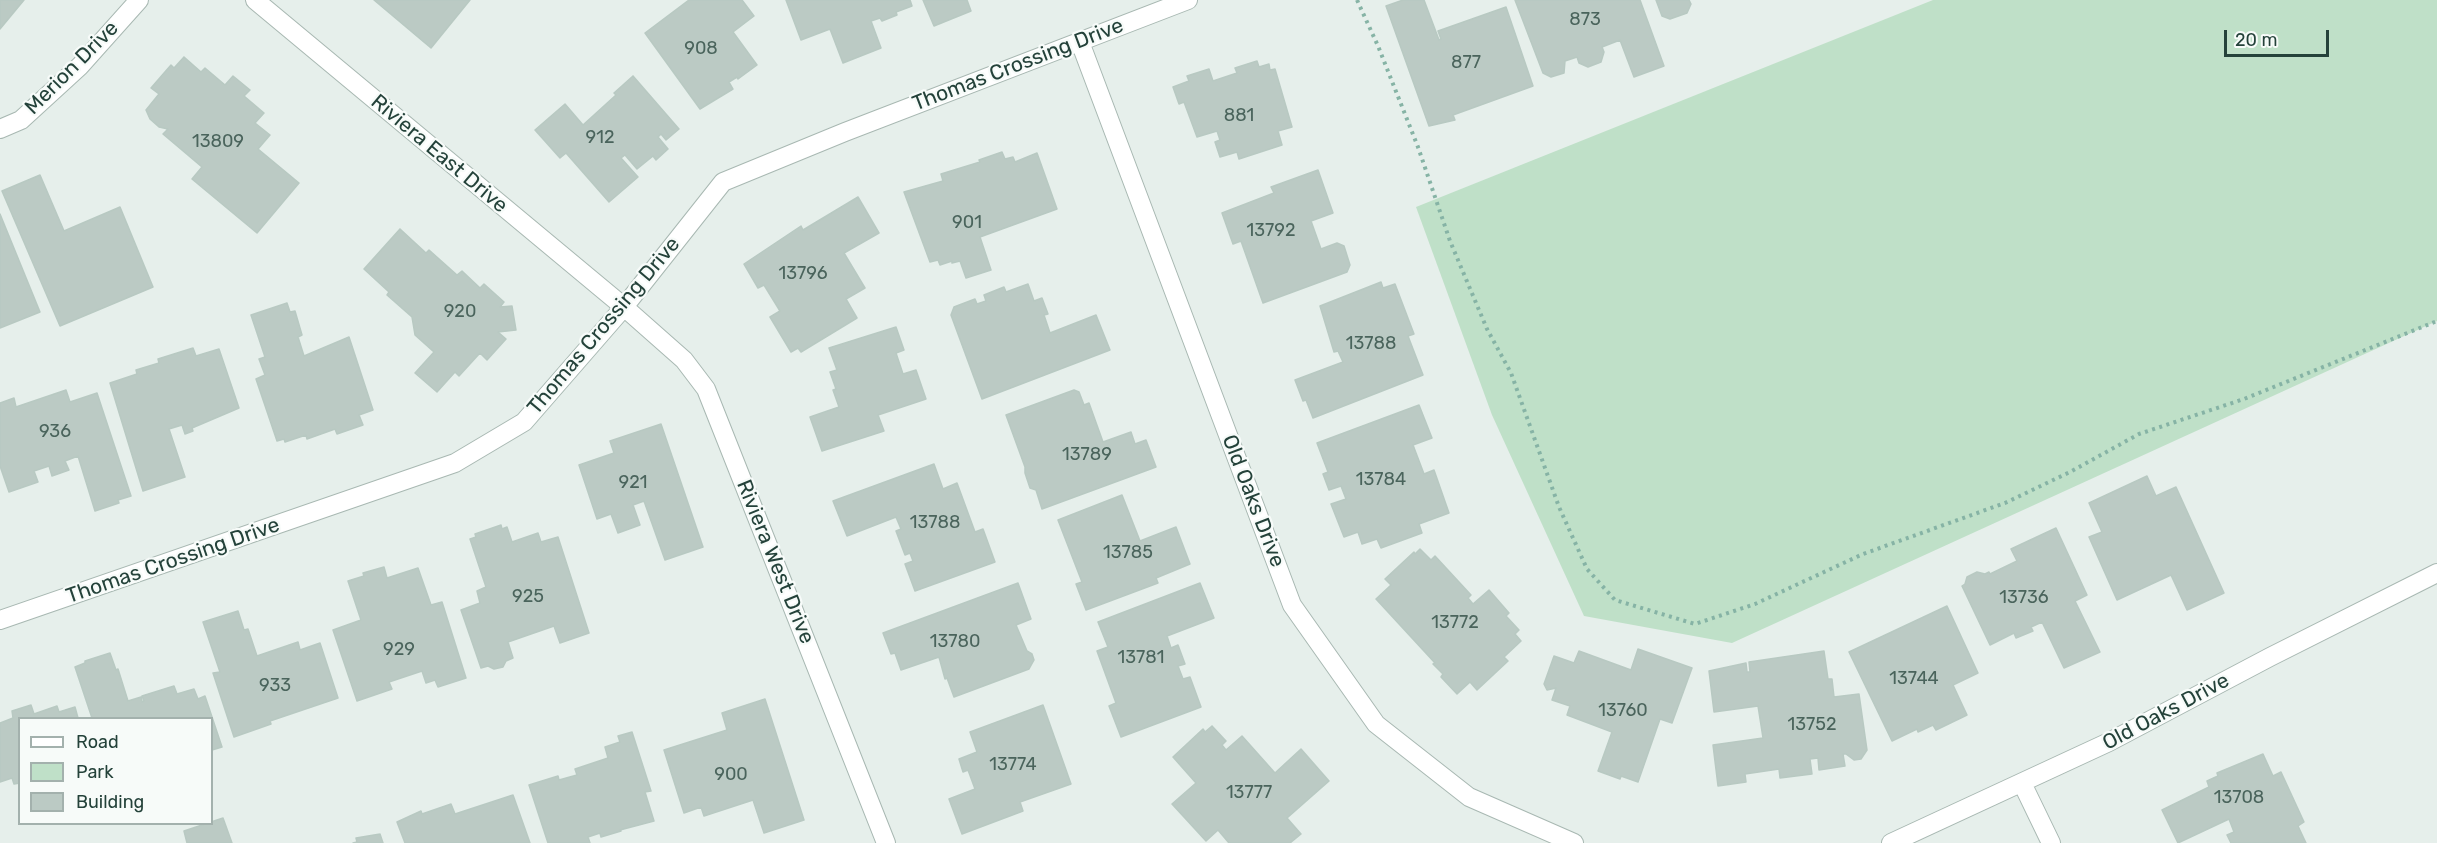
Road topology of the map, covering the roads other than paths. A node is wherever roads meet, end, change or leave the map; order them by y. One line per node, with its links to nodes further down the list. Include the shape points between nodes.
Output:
1 (139, 0): 5 (street, Merion Drive, via 80,66 21,120)
2 (255, 0): 6 (street, Riviera East Drive)
3 (1188, 0): 4 (street, Thomas Crossing Drive)
4 (1080, 42): 6 (street, Thomas Crossing Drive, via 723,182); 11 (street, Old Oaks Drive, via 1292,605 1376,724 1469,797)
5 (0, 129)
6 (624, 307): 8 (street, Thomas Crossing Drive, via 524,422 455,464); 10 (street, Riviera West Drive, via 684,360 706,389)
7 (2437, 573): 9 (street, Old Oaks Drive)
8 (0, 620)
9 (2022, 783): 12 (street, Old Oaks Drive); 13 (street)
10 (886, 843)
11 (1574, 843)
12 (1891, 843)
13 (2051, 843)

